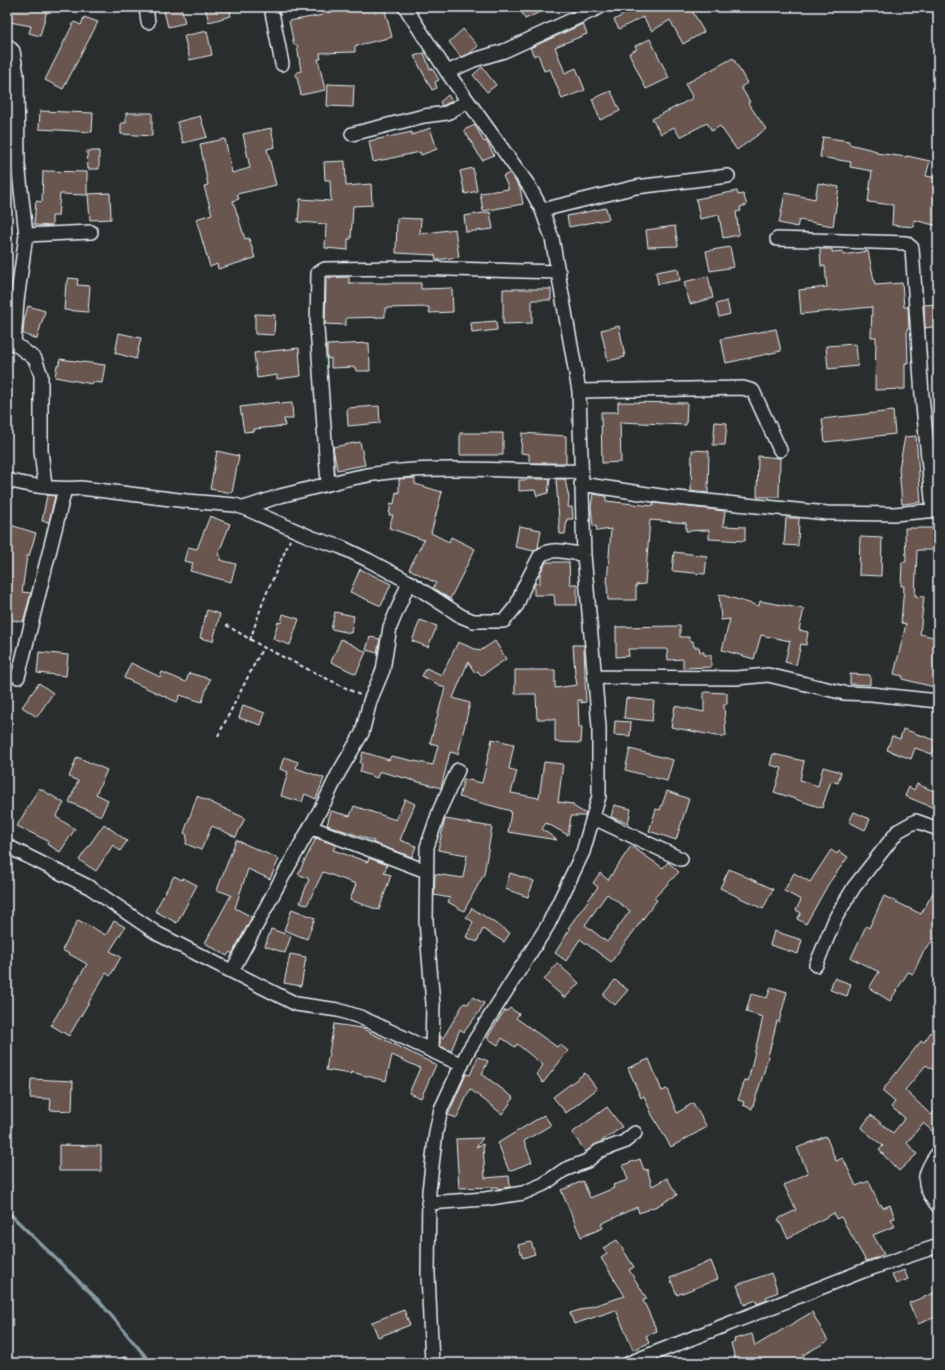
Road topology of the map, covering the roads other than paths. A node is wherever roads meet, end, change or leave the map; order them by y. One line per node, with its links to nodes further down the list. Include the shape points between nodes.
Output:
1 (146, 7): 5 (street)
2 (271, 7): 7 (street)
3 (406, 7): 8 (street)
4 (600, 7): 8 (street, via 504,51)
5 (148, 22)
6 (7, 45): 14 (street, via 13,51 17,75 18,163)
7 (282, 64)
8 (447, 72): 9 (street)
9 (468, 101): 10 (street, via 447,113 424,116); 12 (street, via 529,186)
10 (352, 134)
11 (728, 176): 12 (street, via 636,187)
12 (542, 210): 16 (street, via 552,238)
13 (91, 232): 14 (street)
14 (26, 235): 17 (street)
15 (777, 239): 27 (street, via 906,243 912,248 922,395)
16 (559, 272): 18 (street); 22 (street, via 413,268 325,269 318,273 317,328)
17 (11, 343): 24 (street, via 35,359 41,375 41,450)
18 (579, 391): 19 (street, via 743,388 753,391); 20 (street)
19 (780, 450)
20 (580, 471): 22 (street, via 472,468 400,470); 23 (street)
21 (7, 480): 24 (street)
22 (328, 484): 26 (street)
23 (581, 484): 27 (street, via 827,513 894,514); 28 (street)
24 (44, 486): 25 (street)
25 (65, 489): 26 (street, via 131,493); 30 (street)
26 (244, 508): 29 (street, via 341,547)
27 (936, 510)
28 (584, 555): 29 (street, via 551,550 540,556 517,605 504,621 473,621); 31 (street)
29 (409, 582): 35 (street, via 390,627 383,670 370,700 362,733)
30 (18, 677)
31 (596, 677): 32 (street, via 736,678 768,675 844,693); 34 (street, via 599,796)
32 (938, 701)
33 (458, 770): 39 (street, via 440,809 427,847)
34 (594, 818): 38 (street); 43 (street, via 583,852 548,925 468,1051)
35 (310, 827): 39 (street); 41 (street)
36 (938, 830): 40 (street, via 916,821 898,831 843,904)
37 (7, 846): 41 (street, via 88,887 158,934)
38 (681, 859)
39 (426, 871): 42 (street, via 426,921 433,1004)
40 (816, 965)
41 (232, 971): 42 (street, via 296,1004 338,1010 360,1017)
42 (432, 1051): 43 (street)
43 (462, 1065): 46 (street, via 441,1109)
44 (635, 1133): 46 (street, via 624,1142 599,1151 587,1161 564,1170 544,1184 523,1193)
45 (938, 1153): 47 (street, via 924,1181 927,1191)
46 (428, 1203): 49 (street)
47 (938, 1206)
48 (938, 1246): 50 (street, via 843,1279)
49 (432, 1363)
50 (629, 1363)

